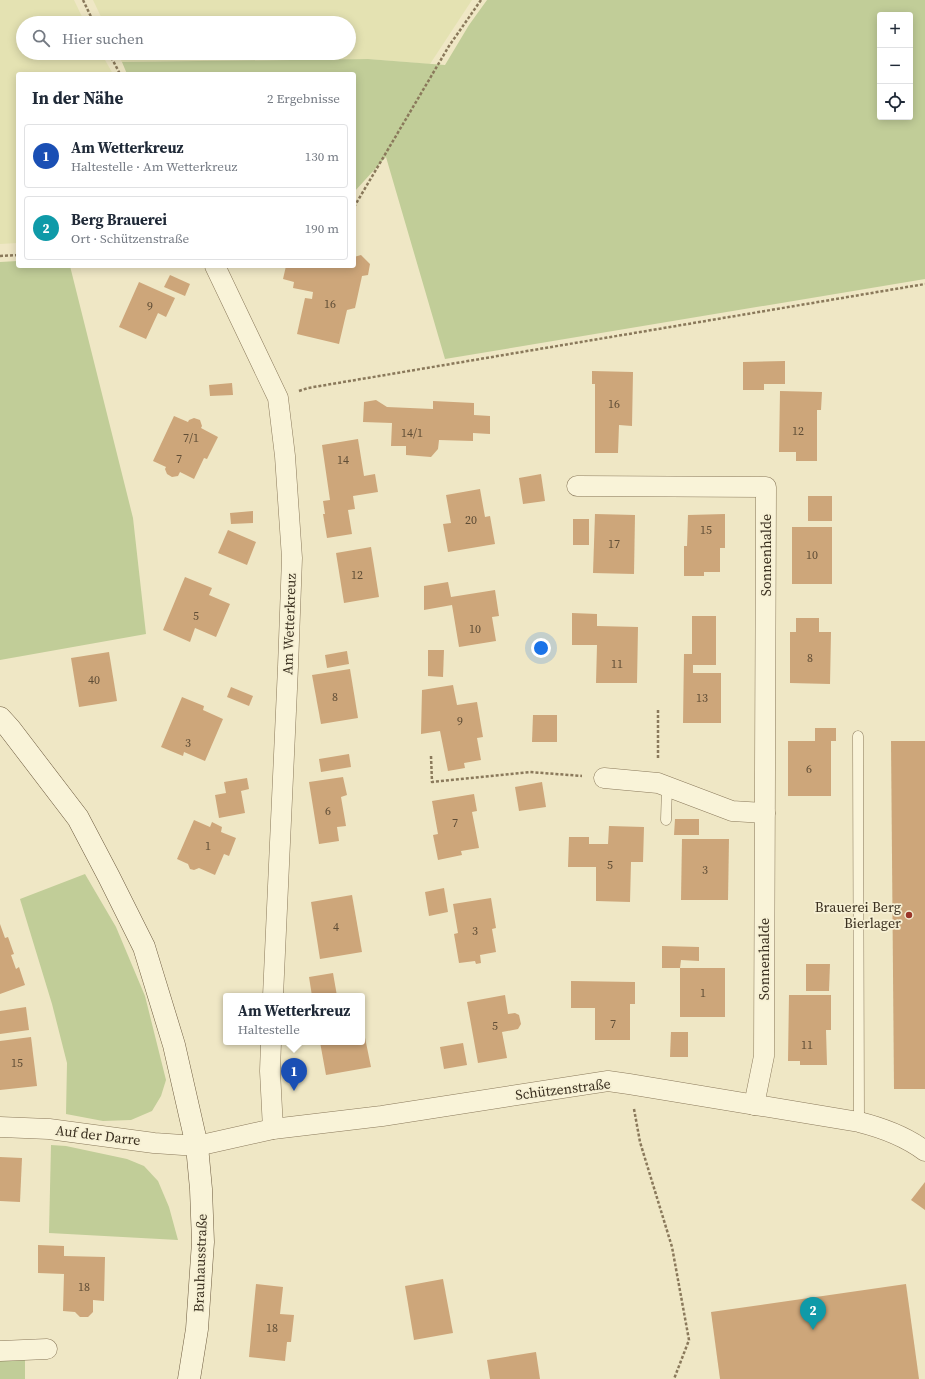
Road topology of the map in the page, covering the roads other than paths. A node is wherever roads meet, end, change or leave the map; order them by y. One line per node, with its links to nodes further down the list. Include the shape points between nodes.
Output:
1 (216, 268): 9 (street, Am Wetterkreuz, via 278,398 285,456 292,558)
2 (577, 486): 7 (street, Sonnenhalde, via 766,487)
3 (0, 718): 15 (street, Brauhausstraße, via 78,818 144,947 174,1045)
4 (858, 736): 12 (lane)
5 (604, 778): 6 (street)
6 (662, 784): 7 (street, via 732,811); 8 (lane)
7 (765, 813): 11 (street, Sonnenhalde, via 764,1056)
8 (666, 820)
9 (273, 993)
10 (271, 1045): 14 (street)
11 (754, 1105): 12 (street, Schützenstraße); 14 (street, Schützenstraße, via 608,1081 382,1116)
12 (859, 1122): 16 (street, Schützenstraße, via 882,1128)
13 (0, 1127): 15 (street, Auf der Darre, via 49,1129)
14 (273, 1129): 15 (street, Schützenstraße)
15 (196, 1146): 19 (street, Brauhausstraße, via 203,1242 197,1329)
16 (925, 1150)
17 (47, 1348): 18 (street)
18 (0, 1351)
19 (189, 1379)

